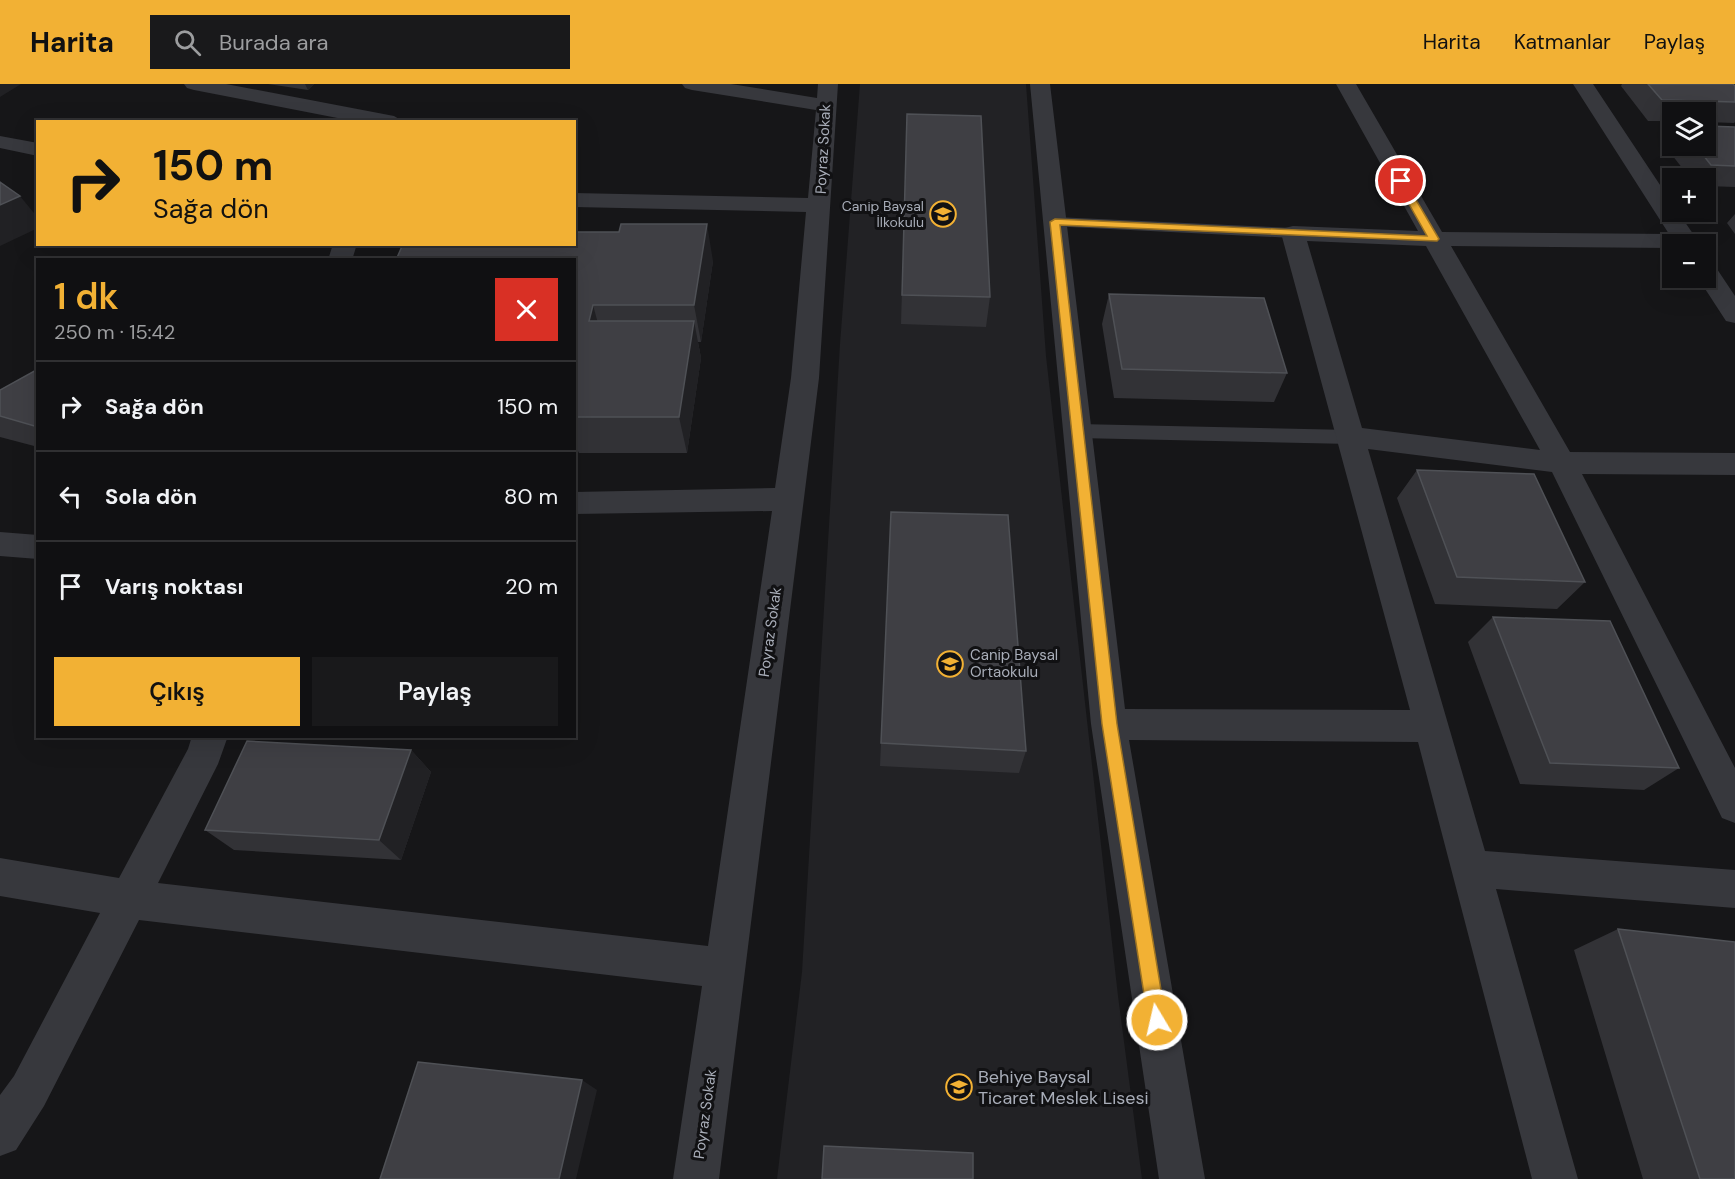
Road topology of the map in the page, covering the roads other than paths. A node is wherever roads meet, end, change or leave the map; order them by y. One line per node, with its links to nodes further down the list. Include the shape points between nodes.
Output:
1 (195, 84): 7 (street)
2 (692, 84): 6 (street)
3 (1040, 84): 12 (street)
4 (1346, 84): 15 (street)
5 (1583, 84): 14 (street)
6 (826, 94): 11 (street, Poyraz Sokak)
7 (384, 120)
8 (0, 142): 9 (street)
9 (36, 150)
10 (576, 200): 11 (street)
11 (819, 205): 23 (street, Poyraz Sokak, via 805,378)
12 (1055, 222): 13 (lane); 19 (street)
13 (1293, 233): 15 (street); 20 (street)
14 (1681, 234)
15 (1434, 239): 16 (street); 21 (street)
16 (1662, 243)
17 (1716, 284): 18 (street)
18 (1732, 306)
19 (1078, 431): 20 (lane); 27 (street)
20 (1351, 437): 21 (street); 28 (street)
21 (1562, 464): 22 (street); 30 (street)
22 (1735, 464)
23 (788, 499): 24 (street); 35 (street, Poyraz Sokak)
24 (576, 503)
25 (0, 544): 26 (street)
26 (36, 547)
27 (1109, 724): 28 (street); 38 (street)
28 (1430, 726): 31 (street)
29 (209, 738): 34 (street)
30 (1735, 806)
31 (1473, 869): 33 (street); 39 (street)
32 (0, 877): 34 (street)
33 (1735, 888)
34 (129, 899): 35 (street); 36 (street, via 30,1091)
35 (725, 968): 37 (street, Poyraz Sokak)
36 (0, 1134)
37 (696, 1179)
38 (1182, 1179)
39 (1555, 1179)

